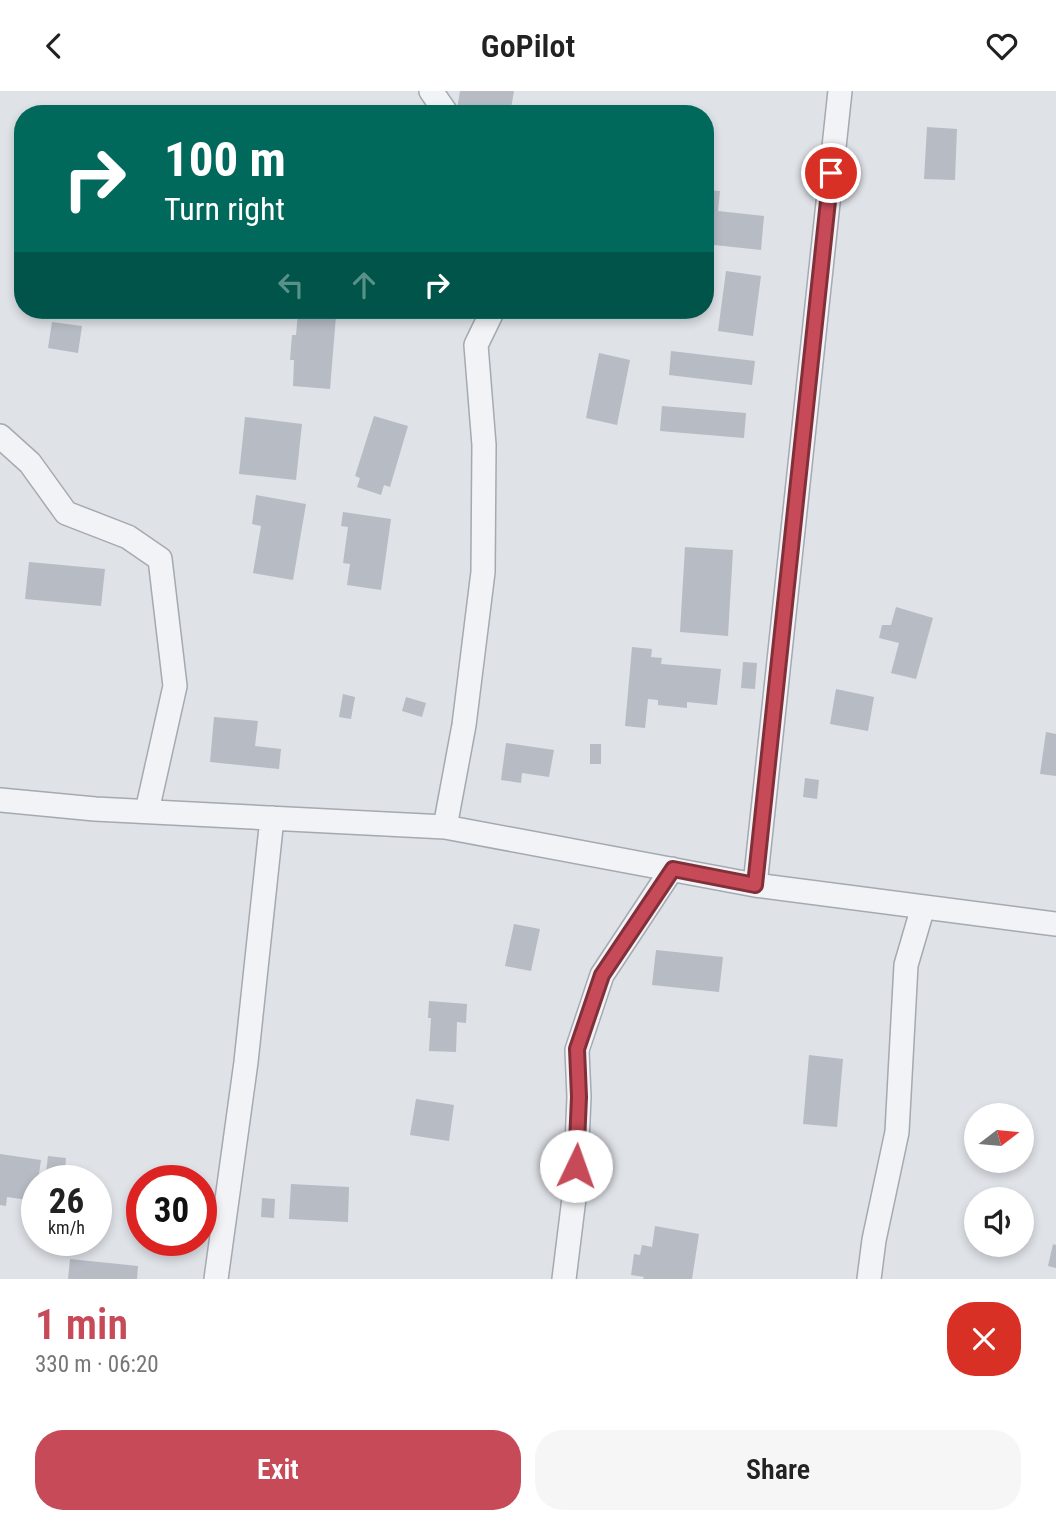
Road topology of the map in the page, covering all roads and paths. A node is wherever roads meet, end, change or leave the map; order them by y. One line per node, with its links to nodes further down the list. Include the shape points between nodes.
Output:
1 (840, 91): 9 (street)
2 (489, 319): 7 (street, via 476,345 484,445 483,572 464,725)
3 (0, 436): 5 (street, via 30,463 66,513 128,537 160,559 175,686)
4 (0, 800): 5 (street)
5 (147, 811): 6 (street)
6 (272, 818): 7 (street); 12 (street, via 247,1062)
7 (444, 827): 8 (street)
8 (673, 869): 9 (street); 13 (street, via 602,975 577,1049 575,1189)
9 (755, 885): 10 (street)
10 (923, 907): 11 (street); 14 (street, via 906,965 897,1132)
11 (1056, 924)
12 (216, 1279)
13 (564, 1279)
14 (869, 1279)

